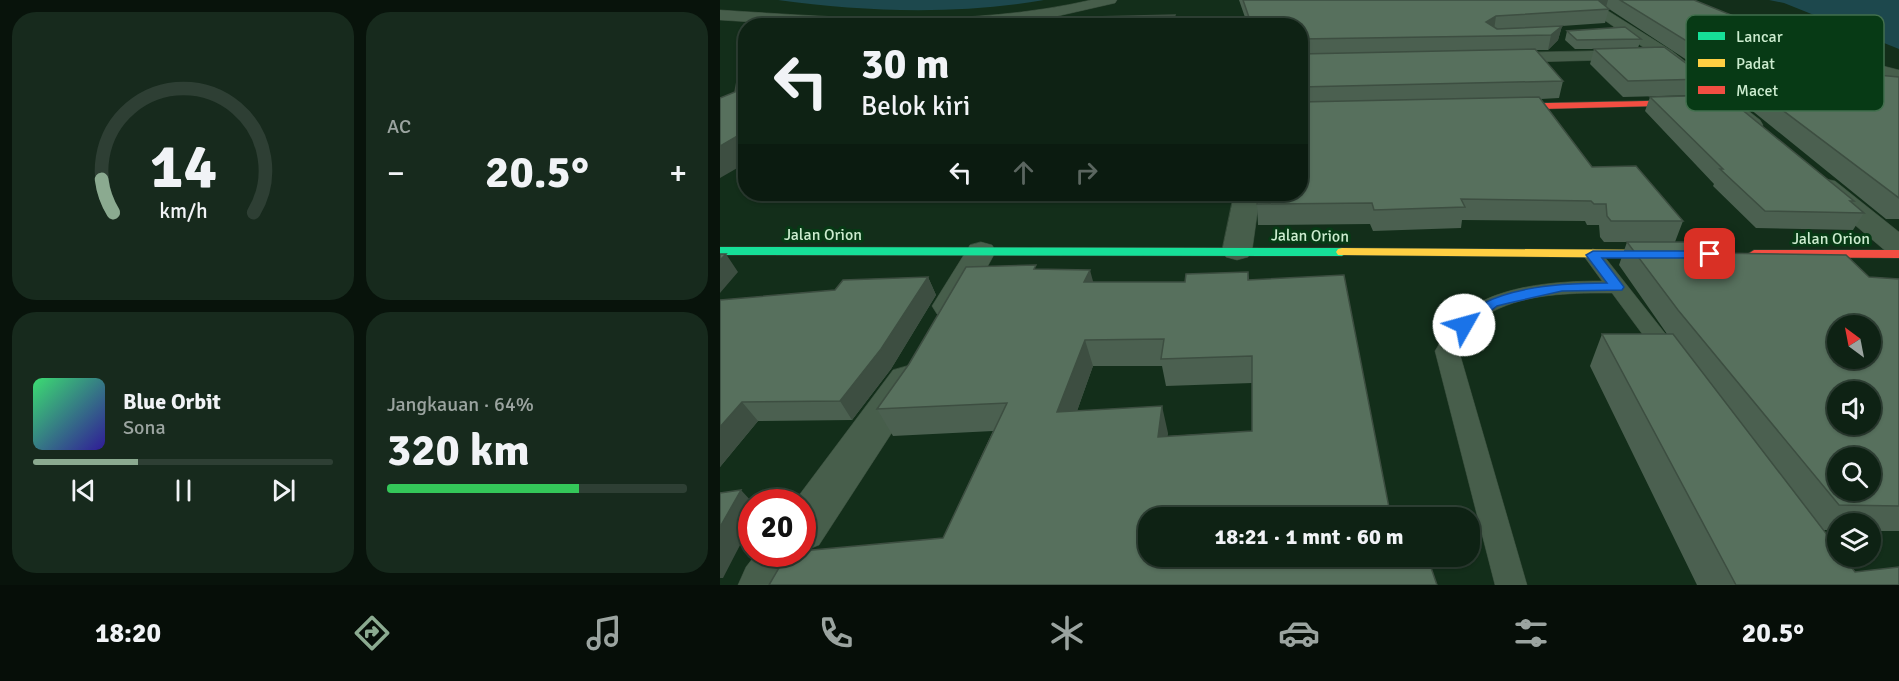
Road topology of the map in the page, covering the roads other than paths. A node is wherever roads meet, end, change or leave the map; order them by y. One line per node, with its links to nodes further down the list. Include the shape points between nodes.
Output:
1 (1110, 0): 4 (street)
2 (720, 15): 3 (street)
3 (768, 18)
4 (1019, 18)
5 (1604, 22): 6 (street, via 1627,29)
6 (1666, 55): 7 (street); 8 (street)
7 (1477, 59)
8 (1686, 71)
9 (1884, 72): 10 (street)
10 (1899, 76)
11 (1686, 104): 12 (main road)
12 (1489, 108)
13 (1735, 111): 14 (street)
14 (1771, 141)
15 (1807, 171): 17 (street)
16 (1245, 201): 20 (street)
17 (1899, 247)
18 (720, 251): 19 (main road, Jalan Orion)
19 (981, 251): 20 (main road, Jalan Orion); 27 (street, via 907,380)
20 (1237, 251): 24 (main road, Jalan Orion)
21 (1675, 254): 24 (main road, Jalan Orion)
22 (1734, 254): 23 (main road, Jalan Orion)
23 (1899, 254)
24 (1593, 255): 25 (lane)
25 (1617, 287): 26 (lane); 30 (lane, via 1562,287 1492,303 1464,325 1447,351)
26 (1684, 374)
27 (816, 510)
28 (777, 567): 29 (street)
29 (764, 585)
30 (1511, 585)

